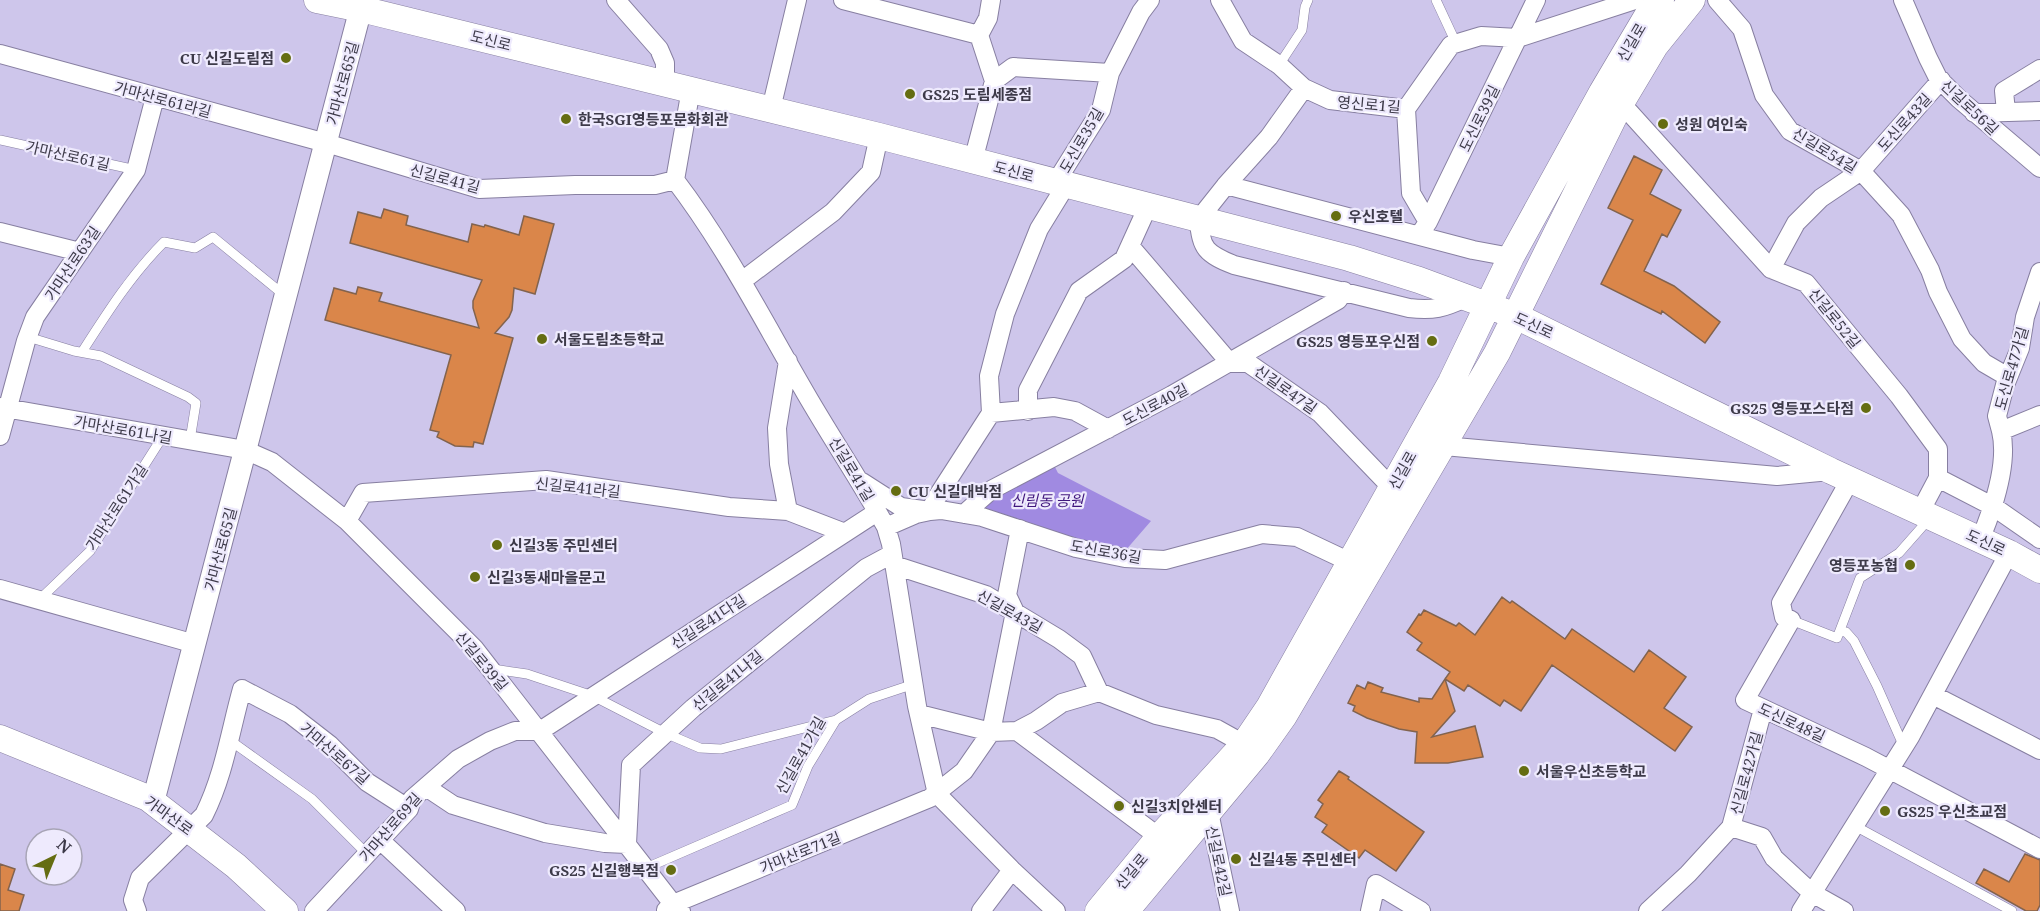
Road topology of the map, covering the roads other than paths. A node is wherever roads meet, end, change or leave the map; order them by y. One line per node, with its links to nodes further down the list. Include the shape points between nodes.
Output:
1 (317, 0): 14 (main road, 도신로)
2 (616, 0): 26 (street, via 659,49 665,63)
3 (797, 0): 31 (street)
4 (843, 0): 16 (street)
5 (992, 0): 16 (street)
6 (1150, 0): 23 (street, 도신로35길)
7 (1220, 0): 21 (street, 영신로1길, via 1243,41)
8 (1308, 0): 21 (lane, via 1302,30)
9 (1436, 0): 18 (lane)
10 (1536, 0): 17 (street, 도신로39길)
11 (1692, 0): 19 (main road, 신길로)
12 (1717, 0): 42 (street, 신길로54길, via 1742,29 1764,95 1790,131)
13 (1903, 0): 25 (street, 신길로56길)
14 (362, 4): 26 (main road, 도신로); 38 (street, 가마산로65길)
15 (1647, 4): 17 (street); 19 (main road); 52 (main road, 신길로)
16 (979, 35): 24 (street)
17 (1518, 38): 18 (street, via 1481,36); 48 (street, 도신로39길)
18 (1456, 43): 32 (street, 영신로1길)
19 (1654, 46): 30 (main road, 신길로)
20 (0, 54): 29 (street, 가마산로61라길)
21 (1279, 65): 27 (street, 영신로1길)
22 (2040, 69): 35 (street, via 2004,91)
23 (1110, 73): 24 (street, via 1013,67); 44 (street, 도신로35길, via 1101,110)
24 (994, 81): 39 (street)
25 (1941, 81): 34 (street, 신길로56길); 42 (street, 도신로43길)
26 (665, 83): 28 (main road, 도신로)
27 (1304, 88): 32 (street, 영신로1길, via 1330,100); 45 (street, via 1269,137)
28 (691, 89): 31 (main road, 도신로); 43 (street)
29 (155, 97): 38 (street, 가마산로61라길); 41 (street, 가마산로63길)
30 (1621, 103): 53 (street, 신길로52길); 59 (main road, 신길로)
31 (771, 109): 36 (main road, 도신로)
32 (1406, 109): 48 (street, via 1411,193)
33 (2040, 111): 35 (street)
34 (1974, 112): 35 (street); 40 (street, 신길로56길)
35 (2006, 112)
36 (879, 136): 39 (main road, 도신로); 55 (street, via 871,172 833,212)
37 (0, 140): 41 (lane, 가마산로61길)
38 (326, 143): 43 (street, 신길로41길, via 479,189 655,185); 57 (street, 가마산로65길)
39 (974, 161): 44 (main road, 도신로)
40 (2040, 168)
41 (136, 170): 51 (street, 가마산로63길)
42 (1861, 171): 53 (street, 도신로43길, via 1821,198 1796,223); 64 (street, 신길로54길, via 1901,215 1962,339 1983,363)
43 (675, 180): 55 (street, 신길로41길)
44 (1061, 184): 46 (main road, 도신로); 67 (street, via 1005,314 989,376)
45 (1226, 185): 47 (street); 48 (street)
46 (1148, 206): 47 (main road, 도신로); 50 (street)
47 (1199, 219): 56 (street, via 1201,243 1226,262); 58 (main road, 도신로, via 1349,258)
48 (1424, 228): 52 (street, via 1473,250)
49 (0, 232): 51 (street)
50 (1130, 246): 63 (street); 66 (street, via 1124,259 1079,291 1028,390)
51 (80, 252): 60 (street, 가마산로63길, via 35,317)
52 (1511, 257): 58 (main road, 신길로)
53 (1771, 268): 77 (street, 신길로52길, via 1806,283 1899,396 1938,449)
54 (2040, 272): 64 (street, 도신로47가길, via 2025,317 2020,348)
55 (742, 281): 62 (street, 신길로41길)
56 (1344, 291): 58 (street, via 1430,310); 63 (street, 도신로40길, via 1338,300)
57 (286, 296): 61 (lane, via 213,237 195,248 164,242 111,305); 75 (street, 가마산로65길)
58 (1476, 302): 59 (main road, 도신로); 79 (main road, 신길로, via 1451,382)
59 (1516, 316): 74 (main road, 신길로); 76 (main road, 도신로)
60 (28, 337): 61 (lane); 65 (street, 가마산로63길)
61 (82, 352): 73 (lane, via 101,356 196,403)
62 (788, 361): 78 (street, 신길로41길); 82 (street, via 777,428 778,464)
63 (1230, 363): 69 (street, 도신로40길); 79 (street, 신길로47길, via 1248,363 1320,412)
64 (2008, 377): 70 (street, 도신로47가길, via 1997,416)
65 (4, 408): 71 (street, 가마산로63길); 72 (street, 가마산로61나길)
66 (1028, 411): 67 (street); 69 (street, via 1054,407 1076,411)
67 (991, 413): 81 (street)
68 (2040, 415): 70 (street)
69 (1108, 429): 83 (street, 도신로40길, via 991,490)
70 (2001, 431): 80 (street, 도신로47가길, via 2004,445)
71 (0, 436)
72 (163, 436): 73 (street, 가마산로61나길); 96 (lane, 가마산로61가길, via 90,551)
73 (190, 440): 75 (street, 가마산로61나길)
74 (1444, 446): 76 (street, via 1777,476); 123 (main road, 신길로, via 1284,716)
75 (246, 450): 85 (street, 신길로39길, via 272,462); 100 (street, 가마산로65길)
76 (1840, 476): 84 (main road, 도신로); 98 (street, via 1781,603 1784,617)
77 (1938, 478): 80 (street); 84 (street, 신길로52길)
78 (858, 479): 81 (street, 도신로36길, via 901,507); 86 (street, 신길로41길)
79 (1392, 488): 93 (main road, 신길로)
80 (1994, 507): 89 (street); 90 (street, 도신로47가길)
81 (930, 511): 83 (street, 도신로36길); 86 (street, 도신로36길)
82 (788, 512): 85 (street, 신길로41라길, via 546,480 363,493); 88 (street, 신길로41라길)
83 (964, 514): 87 (street, 도신로36길)
84 (1925, 515): 90 (main road, 도신로); 99 (lane, via 1899,553 1860,578)
85 (347, 520): 101 (street, 신길로39길)
86 (882, 520): 88 (street, 신길로41다길); 92 (street, 신길로41길)
87 (1020, 529): 93 (street, 도신로36길, via 1076,548 1125,558 1165,560 1262,534 1297,537); 97 (street, via 1007,595)
88 (845, 533): 105 (street, 신길로41다길)
89 (2040, 539)
90 (1980, 540): 91 (main road, 도신로)
91 (2008, 553): 94 (main road, 도신로); 104 (street)
92 (893, 560): 97 (street, 신길로43길, via 986,595); 102 (street, 신길로41길); 112 (street, 신길로41나길, via 866,568)
93 (1350, 561): 115 (main road, 신길로, via 1269,707)
94 (2040, 570)
95 (0, 589): 96 (street)
96 (39, 600): 100 (street)
97 (1015, 612): 103 (street, 신길로43길, via 1082,656); 111 (street)
98 (1791, 620): 99 (lane, via 1837,638); 106 (street, 도신로48길, via 1745,700)
99 (1840, 630): 116 (lane, via 1854,640)
100 (195, 645): 121 (street, 가마산로65길)
101 (491, 669): 105 (lane, via 527,674); 109 (street, 신길로39길)
102 (914, 684): 107 (street, 신길로41길); 108 (lane, 신길로41가길, via 868,699)
103 (1099, 692): 110 (street, via 1062,703); 115 (street, via 1156,715 1217,729)
104 (1933, 695): 116 (street); 117 (street)
105 (593, 696): 109 (street, 신길로41다길); 112 (lane)
106 (1763, 709): 118 (street, 도신로48길); 125 (street, 신길로42가길)
107 (919, 714): 111 (street); 120 (street, 신길로41길)
108 (836, 720): 112 (lane, via 721,749 700,748); 132 (lane, 신길로41가길, via 808,766 792,805)
109 (540, 731): 119 (street, 가마산로69길, via 515,731 490,741 458,759); 129 (street, 신길로39길)
110 (1017, 731): 111 (street); 127 (street)
111 (991, 732): 120 (street, via 964,771)
112 (665, 733): 129 (street, 신길로41나길, via 630,765)
113 (0, 738): 121 (main road, 가마산로)
114 (228, 739): 122 (street, 가마산로67길, via 242,689 290,714 330,745 367,782); 126 (street, 가마산로67길, via 222,774 204,815); 131 (lane, via 312,799)
115 (1244, 744): 127 (main road, 신길로)
116 (1904, 747): 118 (street)
117 (2040, 750)
118 (1889, 771): 124 (street); 130 (street, 도신로48길)
119 (426, 787): 122 (street, 가마산로69길, via 412,799); 129 (street, via 453,805 545,833)
120 (937, 794): 133 (street); 135 (street, 가마산로71길)
121 (153, 802): 126 (main road, 가마산로)
122 (409, 809): 128 (street, 가마산로69길)
123 (1209, 812): 143 (main road, 신길로); 144 (street, 신길로42길)
124 (1854, 826): 134 (street); 150 (lane)
125 (1731, 827): 134 (street, via 1762,837 1774,858); 147 (street, 신길로42가길)
126 (190, 830): 136 (street, 가마산로67길, via 140,878 133,900); 137 (main road, 가마산로)
127 (1159, 837): 142 (main road, 신길로)
128 (380, 840): 131 (street, 가마산로69길); 139 (street)
129 (627, 844): 132 (street, 신길로39길)
130 (2040, 849)
131 (367, 854): 138 (street, 가마산로69길)
132 (646, 868): 135 (street, 신길로39길)
133 (1012, 870): 140 (street); 141 (street)
134 (1812, 893): 148 (street); 149 (street)
135 (673, 909)
136 (137, 911)
137 (285, 911)
138 (314, 911)
139 (456, 911)
140 (981, 911)
141 (1056, 911)
142 (1098, 911)
143 (1126, 911)
144 (1230, 911)
145 (1371, 911): 146 (street, via 1376,884)
146 (1421, 911)
147 (1648, 911)
148 (1801, 911)
149 (1844, 911)
150 (2012, 911)

